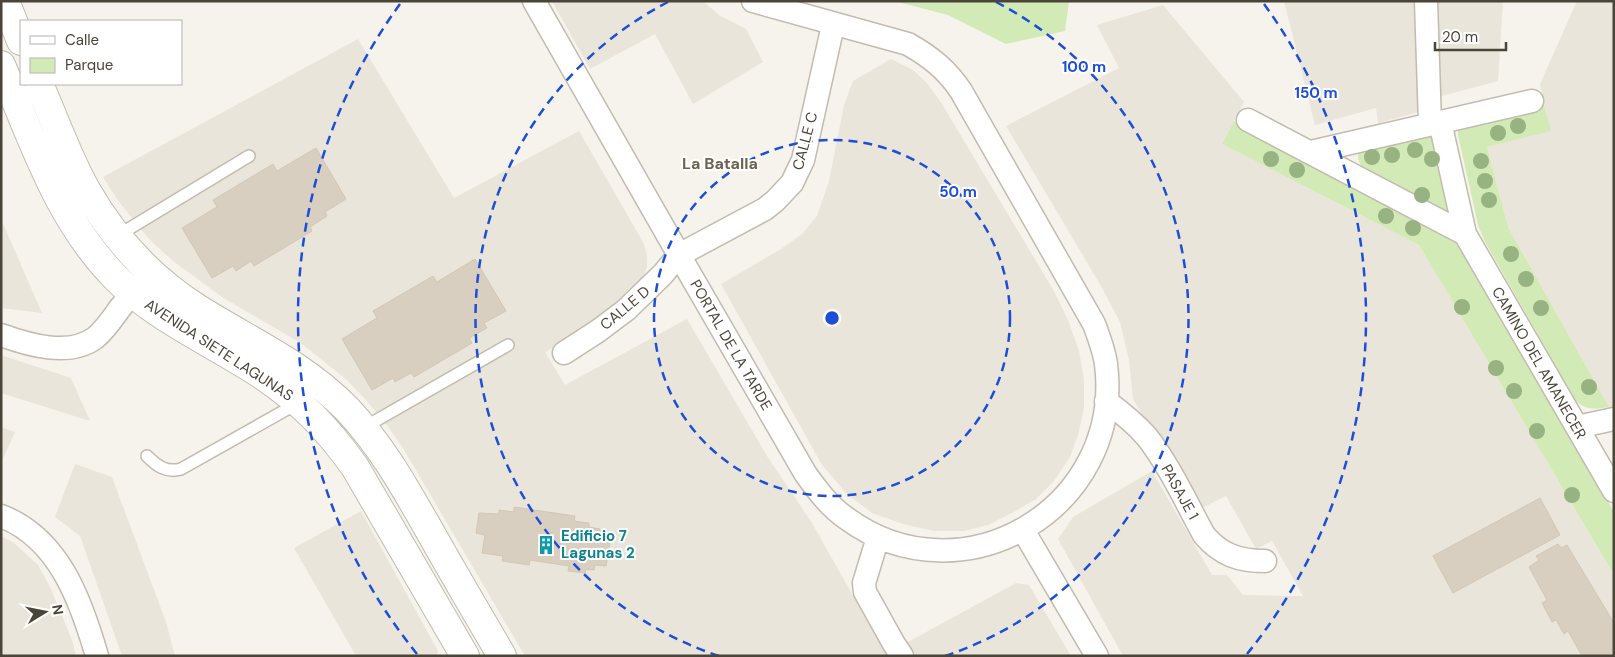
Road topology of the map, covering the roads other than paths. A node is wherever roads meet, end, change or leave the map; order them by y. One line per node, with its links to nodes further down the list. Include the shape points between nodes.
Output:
1 (5, 1): 6 (street)
2 (534, 1): 16 (street, PORTAL DE LA TARDE)
3 (753, 1): 5 (street, PORTAL DE LA TARDE)
4 (1426, 1): 11 (street, CAMINO DEL AMANECER)
5 (833, 25): 16 (street, CALLE C, via 804,154 792,183 765,209); 21 (street, PORTAL DE LA TARDE, via 908,44 952,77 1094,324 1106,362)
6 (20, 38)
7 (1, 65): 17 (street, AVENIDA SIETE LAGUNAS, via 66,213 118,280)
8 (39, 85): 15 (street, AVENIDA SIETE LAGUNAS, via 84,187)
9 (1532, 101): 11 (street)
10 (1248, 120): 12 (street)
11 (1435, 123): 12 (street); 14 (street, CAMINO DEL AMANECER)
12 (1311, 152): 14 (street)
13 (249, 156): 15 (lane)
14 (1465, 234): 24 (street, CAMINO DEL AMANECER)
15 (117, 236): 17 (street, AVENIDA SIETE LAGUNAS)
16 (679, 255): 20 (street, CALLE D, via 626,310); 32 (street, PORTAL DE LA TARDE, via 805,473 844,517)
17 (142, 283): 18 (street, via 103,331 73,347 33,344); 22 (street, AVENIDA SIETE LAGUNAS, via 162,315); 25 (street, AVENIDA SIETE LAGUNAS, via 173,292 285,358 308,375)
18 (1, 336)
19 (508, 345): 25 (lane)
20 (564, 353)
21 (1106, 401): 31 (street, PORTAL DE LA TARDE, via 1102,425 1083,471 1057,504); 33 (street, PASAJE 1, via 1134,423 1158,452 1210,542 1231,557)
22 (300, 402): 26 (lane, via 181,469 164,469); 29 (street, AVENIDA SIETE LAGUNAS, via 341,446)
23 (1614, 419): 24 (street)
24 (1576, 427): 27 (street, CAMINO DEL AMANECER)
25 (364, 428): 28 (street, AVENIDA SIETE LAGUNAS)
26 (147, 456)
27 (1614, 491)
28 (407, 492): 29 (street); 36 (street, AVENIDA SIETE LAGUNAS)
29 (381, 509): 35 (street, AVENIDA SIETE LAGUNAS)
30 (1, 516): 34 (street, via 28,530 62,567)
31 (1023, 530): 32 (street, PORTAL DE LA TARDE, via 988,544 951,550 914,548); 38 (street)
32 (878, 537): 37 (street, via 864,583 865,592)
33 (1265, 561)
34 (98, 656)
35 (465, 656)
36 (501, 656)
37 (902, 656)
38 (1097, 656)

